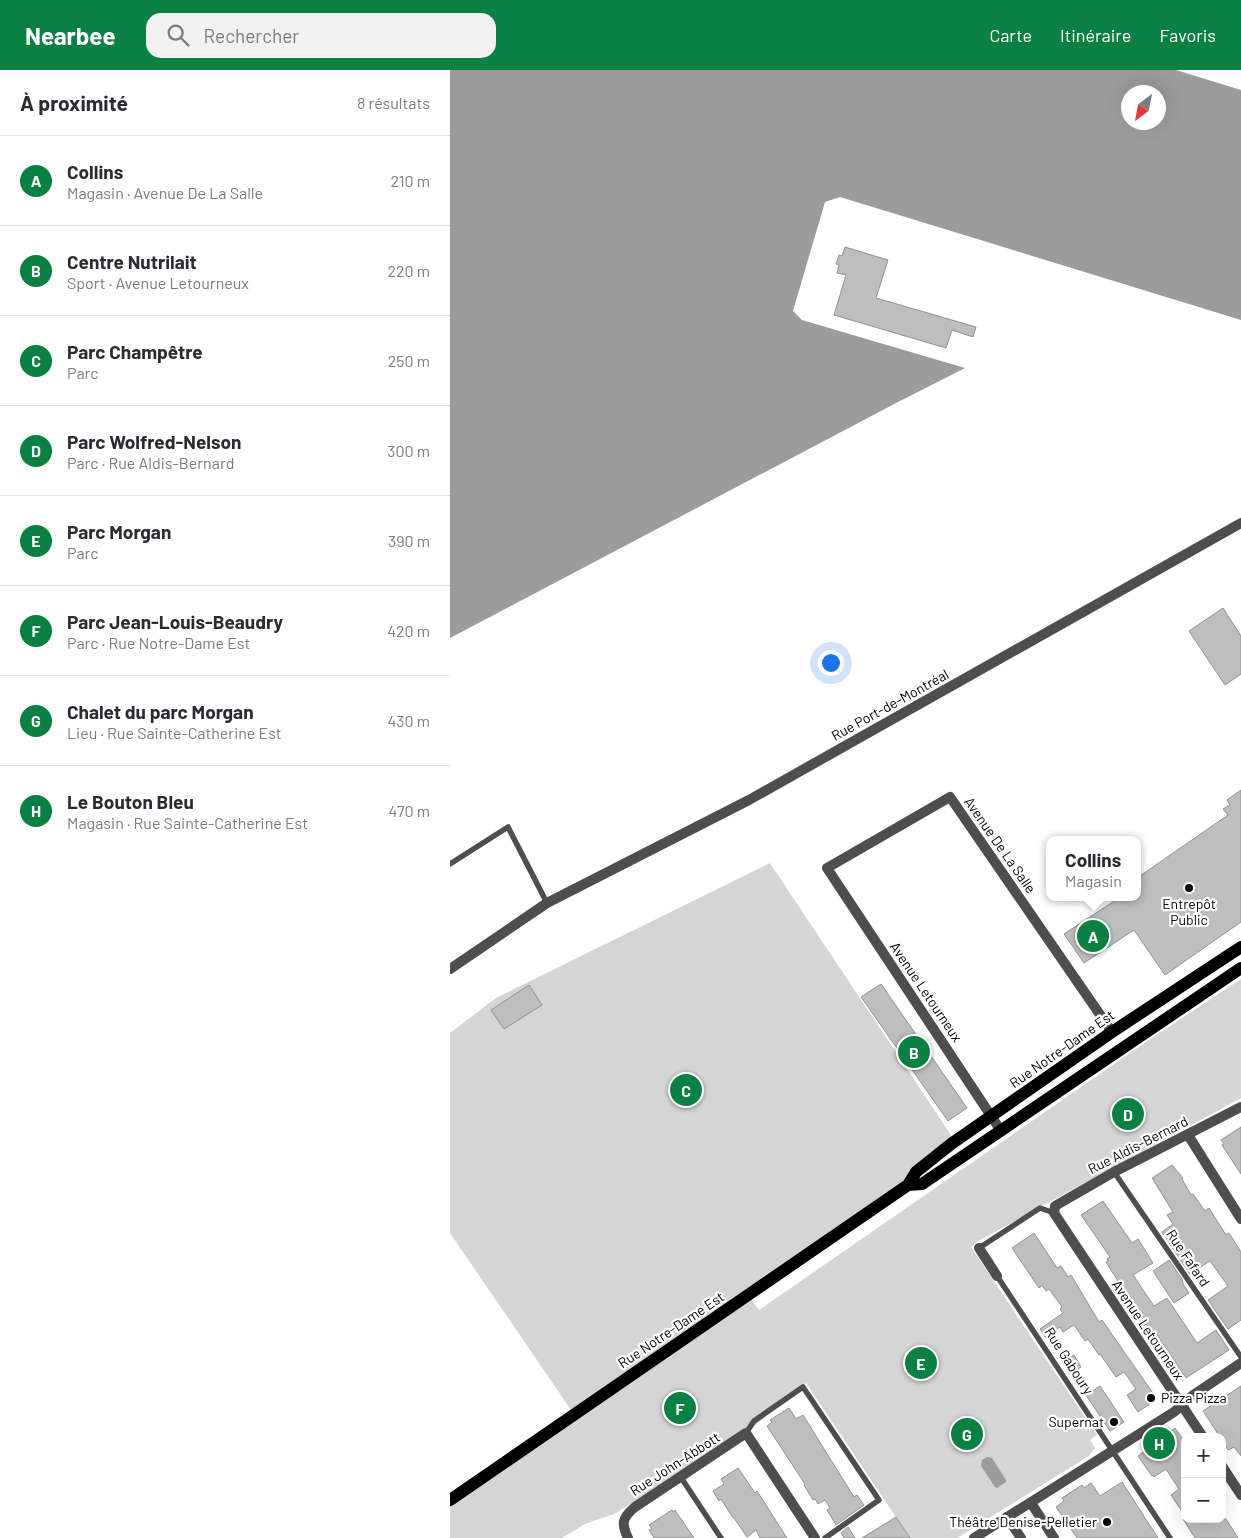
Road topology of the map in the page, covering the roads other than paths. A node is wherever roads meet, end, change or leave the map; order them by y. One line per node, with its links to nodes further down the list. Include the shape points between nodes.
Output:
1 (1241, 523): 4 (street, Rue Port-de-Montréal, via 749,800)
2 (950, 798): 8 (street, Avenue De La Salle); 10 (street, Avenue Letourneux, via 827,868)
3 (450, 864): 4 (lane, via 508,827)
4 (547, 903): 7 (street, Rue Port-de-Montréal)
5 (1241, 946): 8 (main road, Rue Notre-Dame Est)
6 (1241, 968): 11 (main road, Rue Notre-Dame Est)
7 (450, 970)
8 (1112, 1032): 10 (main road, Rue Notre-Dame Est)
9 (1241, 1107): 12 (street, Rue Aldis-Bernard)
10 (992, 1116): 11 (street, Avenue Letourneux); 14 (main road, Rue Notre-Dame Est, via 916,1172)
11 (1001, 1131): 14 (main road, Rue Notre-Dame Est, via 922,1184)
12 (1188, 1135): 13 (street, Rue Aldis-Bernard); 16 (street)
13 (1114, 1172): 15 (street, Rue Aldis-Bernard, via 1055,1206); 19 (lane, Rue Fafard)
14 (908, 1185): 28 (main road, Rue Notre-Dame Est)
15 (1054, 1213): 17 (lane, via 1040,1208); 21 (street, Avenue Letourneux)
16 (1241, 1220)
17 (979, 1248): 18 (street, Rue Gaboury)
18 (997, 1276): 24 (lane, Rue Gaboury)
19 (1241, 1357)
20 (1241, 1363): 21 (street)
21 (1182, 1405): 23 (street, Avenue Letourneux); 24 (street)
22 (746, 1433): 26 (street, Rue John-Abbott); 33 (street); 34 (lane, via 754,1421 803,1387 879,1500)
23 (1200, 1433)
24 (1112, 1452): 29 (street); 38 (lane, Rue Gaboury)
25 (1226, 1472): 27 (street)
26 (680, 1476): 31 (street, Rue John-Abbott, via 628,1513 624,1522); 32 (lane)
27 (1241, 1495)
28 (450, 1500)
29 (1031, 1502): 30 (street); 37 (street)
30 (1007, 1517): 35 (street); 36 (street)
31 (628, 1538)
32 (721, 1538)
33 (815, 1538)
34 (825, 1538)
35 (974, 1538)
36 (1021, 1538)
37 (1054, 1538)
38 (1170, 1538)

